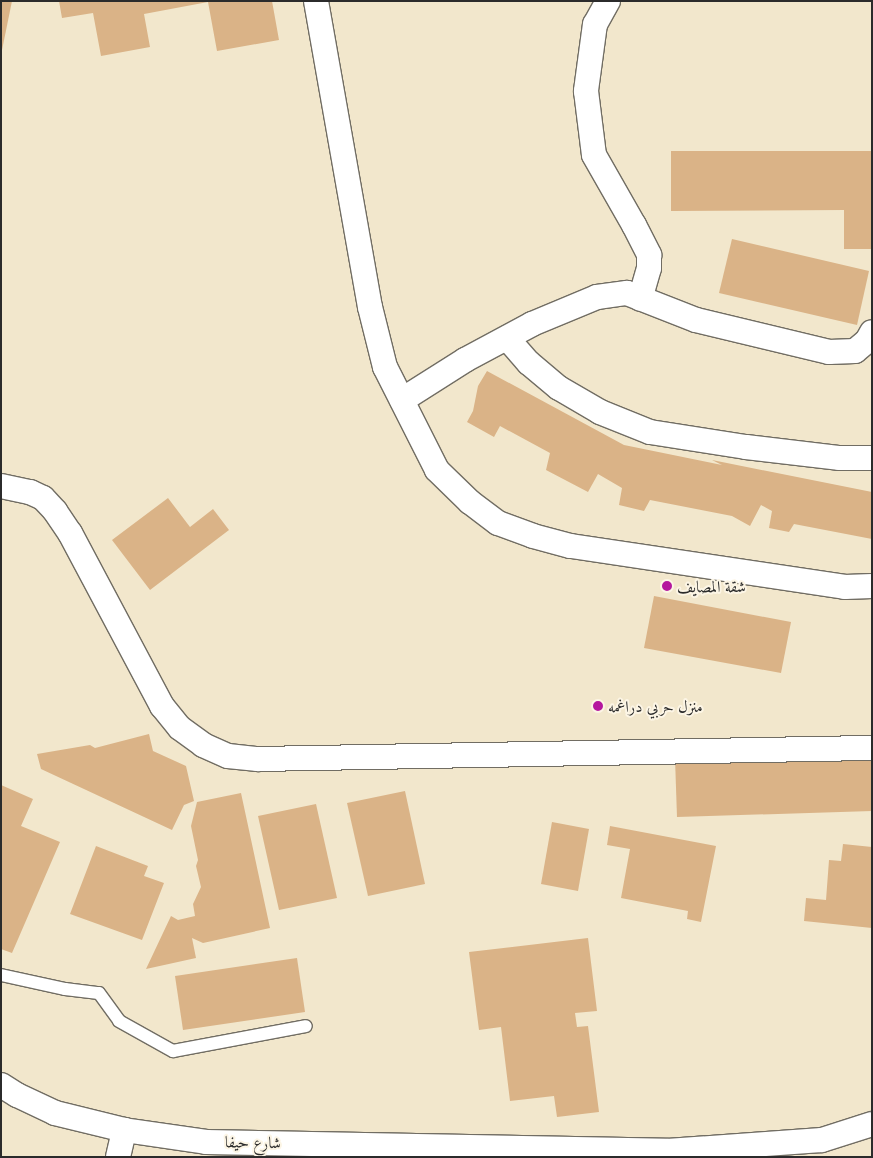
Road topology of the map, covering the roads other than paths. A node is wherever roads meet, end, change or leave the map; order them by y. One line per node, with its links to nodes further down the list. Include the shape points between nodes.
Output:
1 (316, 1): 6 (street, via 370,307 385,368)
2 (608, 1): 3 (street, via 595,24 586,90 594,155 648,255 649,268)
3 (640, 299): 4 (street, via 696,320 829,352 855,351); 5 (street, via 627,293 597,297)
4 (872, 332)
5 (506, 338): 6 (street); 7 (street, via 559,388 600,412 650,432 746,447 840,458)
6 (402, 400): 9 (street, via 437,470 470,502 498,523 571,546 845,587)
7 (872, 458)
8 (1, 486): 10 (street, via 43,498 54,511 70,533 162,706 180,728 203,745 228,756 258,759)
9 (872, 586)
10 (872, 748)
11 (1, 975): 12 (lane, via 99,993 119,1021 173,1051)
12 (306, 1026)
13 (1, 1085): 15 (street, شارع حيفا, via 55,1113)
14 (872, 1124): 16 (street, شارع حيفا, via 822,1140 668,1150)
15 (124, 1130): 16 (street, شارع حيفا, via 206,1142); 17 (street)
16 (502, 1152)
17 (118, 1157)

